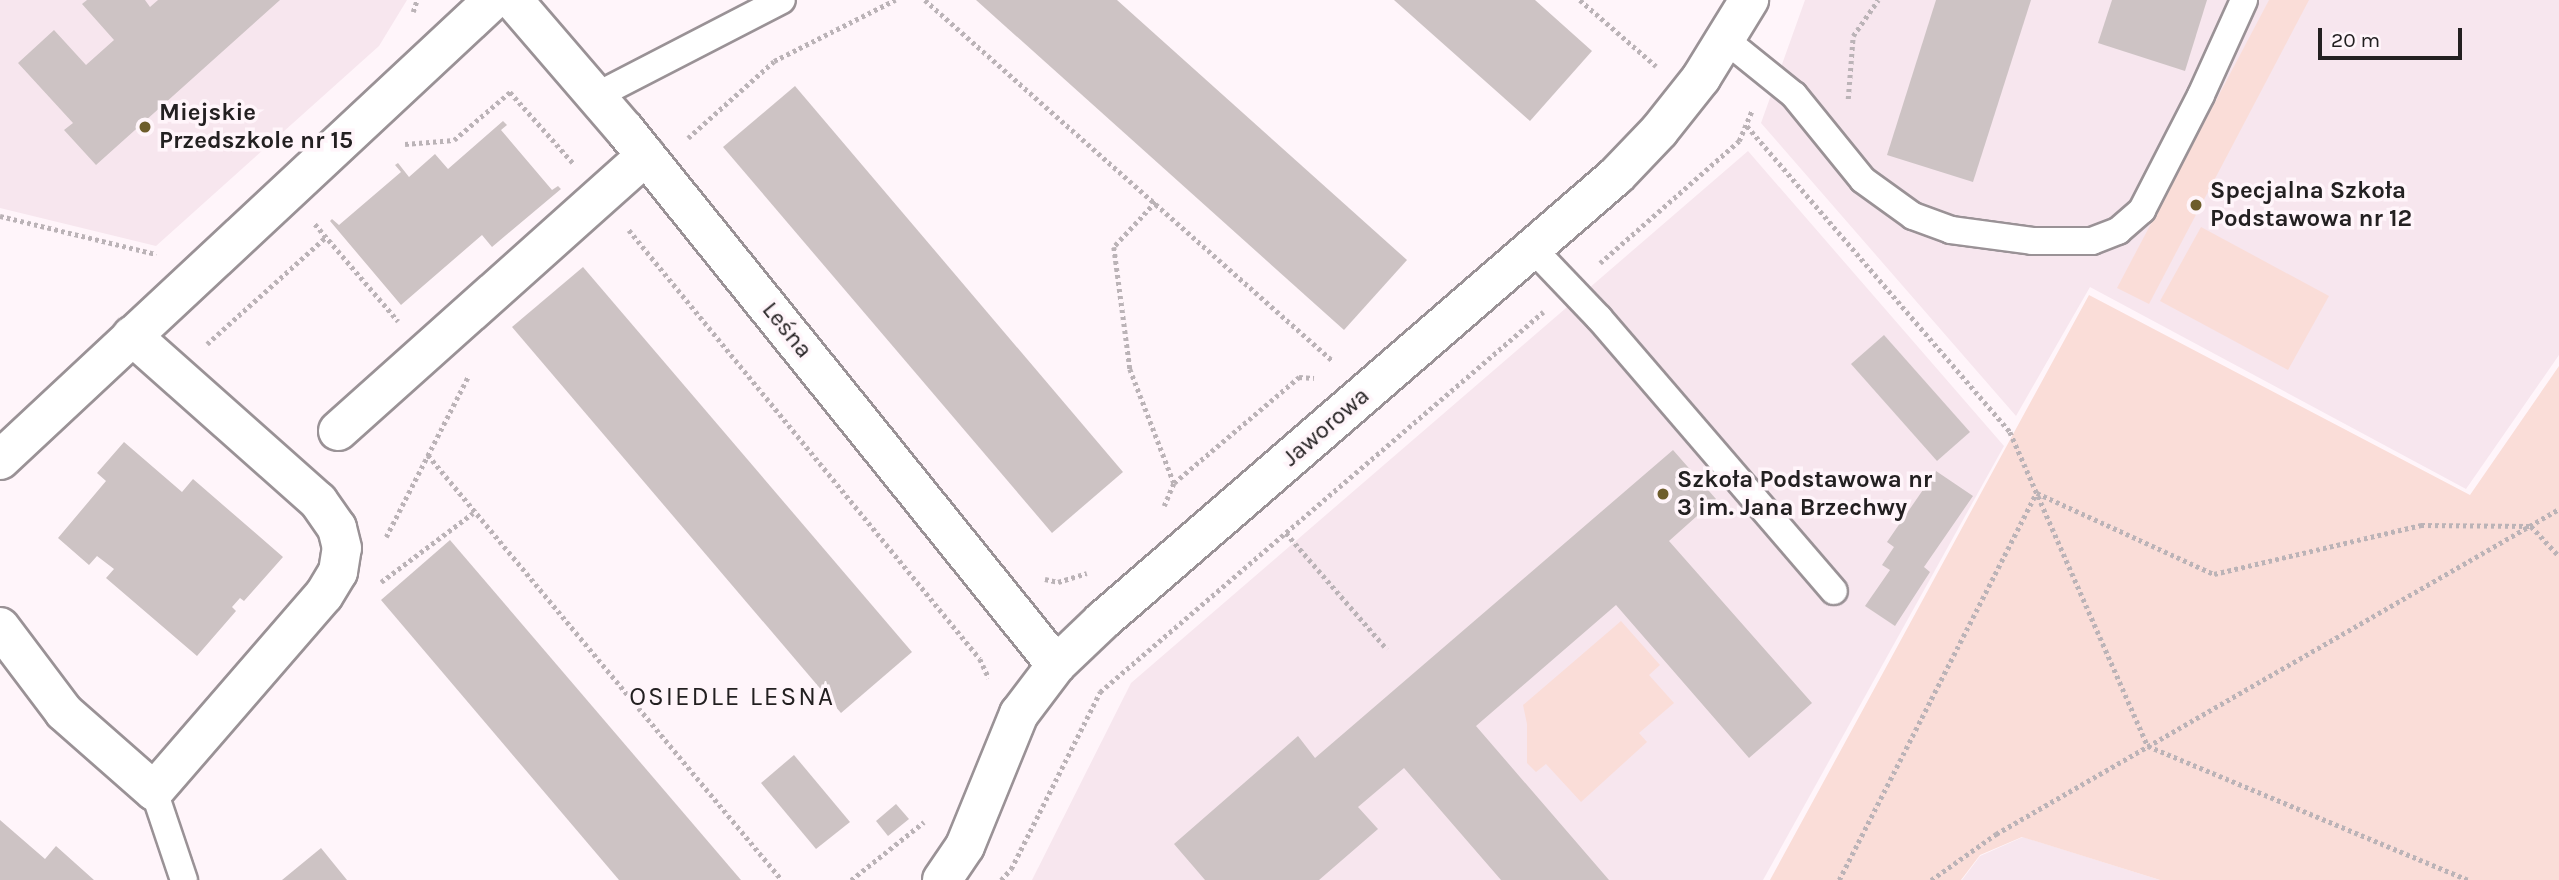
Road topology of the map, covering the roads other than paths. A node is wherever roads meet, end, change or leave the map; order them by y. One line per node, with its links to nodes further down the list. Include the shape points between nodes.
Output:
1 (493, 0): 10 (street)
2 (513, 0): 7 (street, Leśna)
3 (782, 0): 7 (lane)
4 (1749, 0): 6 (street, Jaworowa)
5 (2244, 0): 6 (lane, via 2142,210 2118,231 2092,241 2032,241 1951,230 1913,216 1863,180 1794,95)
6 (1727, 41): 9 (street, Jaworowa, via 1659,131 1617,175)
7 (596, 96): 8 (street, Leśna)
8 (646, 156): 11 (street); 15 (street, Leśna)
9 (1532, 248): 13 (lane, via 1599,318); 15 (street, Jaworowa)
10 (132, 336): 12 (street); 16 (street, via 318,501 337,528 342,548 338,572 324,596)
11 (338, 431)
12 (0, 460)
13 (1835, 591)
14 (0, 627): 16 (street, via 64,712)
15 (1056, 665): 18 (street, Jaworowa, via 1019,714 965,846)
16 (154, 792): 17 (lane)
17 (184, 880)
18 (942, 880)

